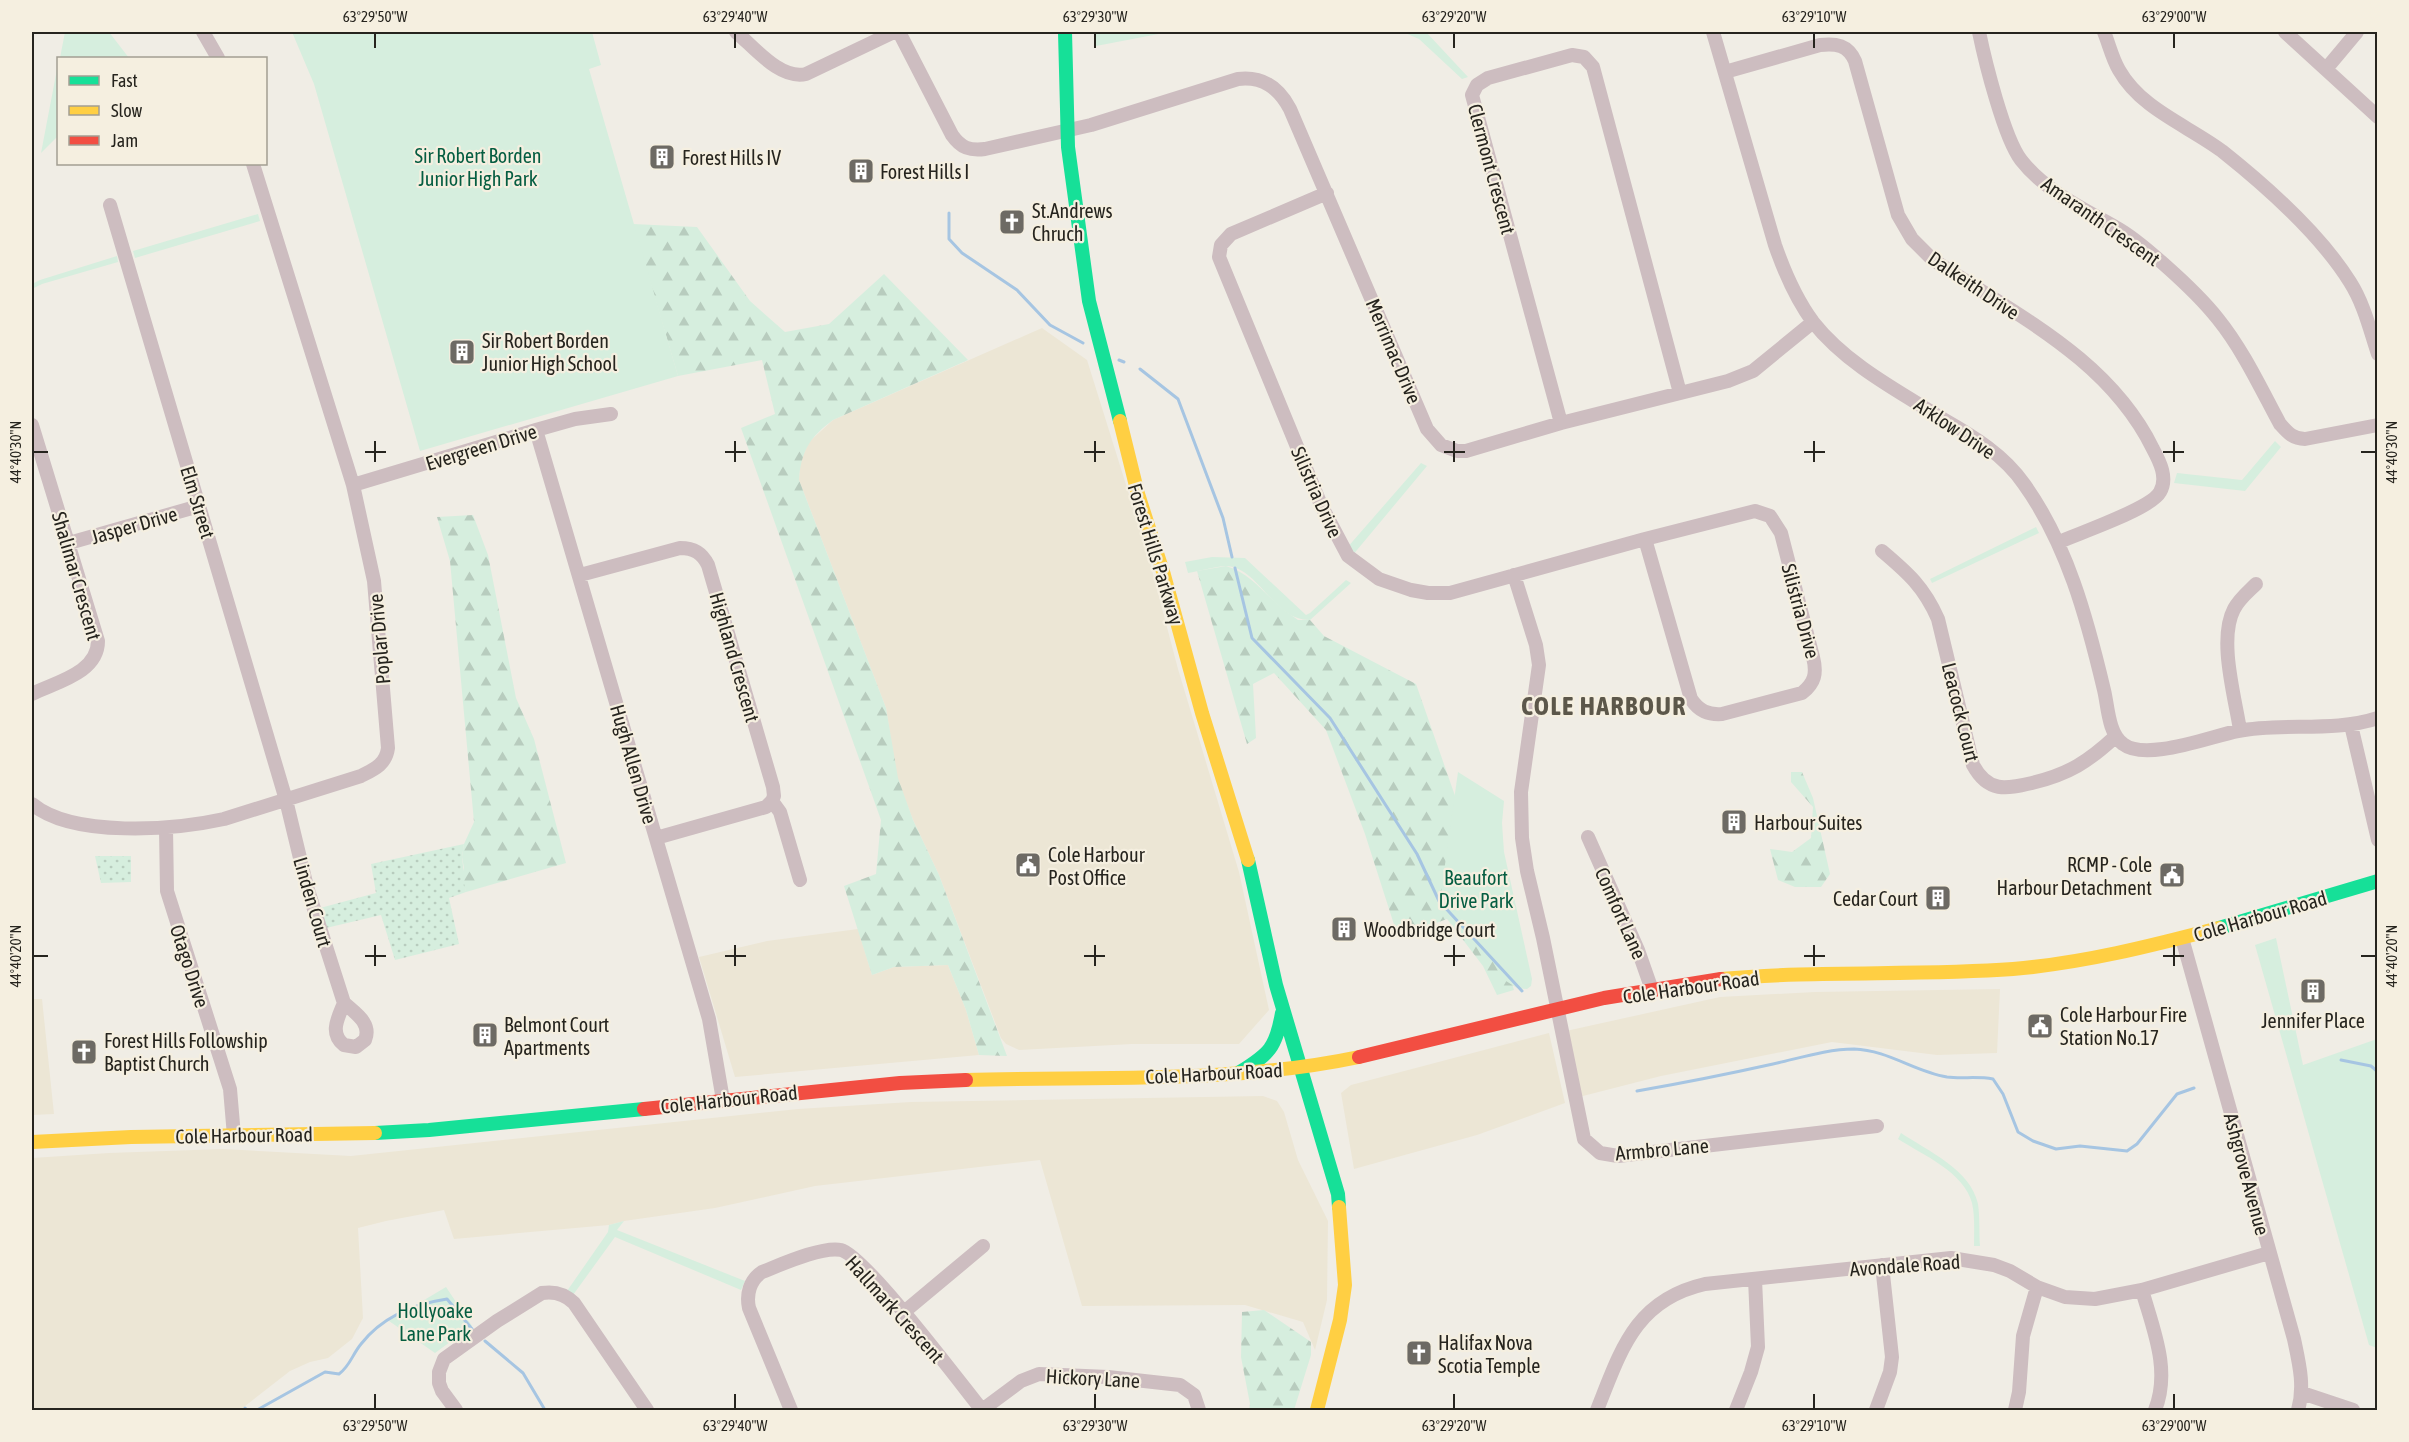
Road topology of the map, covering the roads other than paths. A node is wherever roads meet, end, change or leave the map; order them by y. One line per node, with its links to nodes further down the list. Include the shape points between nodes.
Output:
1 (203, 32): 11 (street)
2 (736, 32): 3 (street, via 778,69 796,75 806,74)
3 (894, 32)
4 (899, 32): 15 (street, Merrimac Drive, via 958,144 976,150)
5 (1065, 32): 15 (main road, Forest Hills Parkway)
6 (1713, 32): 13 (street, Arklow Drive)
7 (1978, 32): 25 (street, Amaranth Crescent, via 2008,135 2019,158 2042,181 2142,245 2192,290 2235,344 2287,432 2305,439)
8 (2104, 32): 20 (street, via 2117,67 2131,88 2253,177 2333,259 2359,300)
9 (2285, 32): 12 (street)
10 (2357, 32): 12 (street)
11 (217, 57)
12 (2326, 69): 14 (street)
13 (1725, 72): 19 (street, Arklow Drive, via 1783,269); 30 (street, Dalkeith Drive, via 1820,45 1845,48 1855,61 1898,215 1912,240 1932,259 2076,354 2129,409 2164,476 2160,492 2146,505)
14 (2378, 117)
15 (1067, 130): 17 (street, Merrimac Drive, via 1233,80 1257,79 1274,87 1286,101); 53 (main road, Forest Hills Parkway, via 1089,301 1138,494 1255,884)
16 (253, 165): 27 (street, Poplar Drive)
17 (1327, 193): 23 (street, Merrimac Drive, via 1434,439 1451,449 1466,451); 34 (street, Silistria Drive, via 1231,234 1221,245 1219,257 1332,530 1358,566 1379,579 1411,590 1450,593)
18 (110, 205): 28 (street, Elm Street)
19 (1813, 321): 21 (street, Merrimac Drive, via 1753,371); 30 (street, Arklow Drive, via 1838,349 1861,366 1976,438 2008,465 2023,482)
20 (2378, 354)
21 (1680, 393): 23 (street, Merrimac Drive); 23 (street, Clermont Crescent, via 1593,68 1584,57 1572,55 1488,78 1477,85 1472,95)
22 (611, 414): 26 (street, Evergreen Drive)
23 (1561, 423)
24 (32, 425): 31 (street, Shalimar Crescent)
25 (2378, 425)
26 (536, 430): 27 (street, Evergreen Drive); 33 (street, Hugh Allen Drive)
27 (353, 485): 41 (street, Poplar Drive, via 374,581 388,751 373,770)
28 (199, 506): 31 (street, Jasper Drive); 41 (street, Elm Street)
29 (1645, 539): 29 (street, Silistria Drive, via 1749,512 1770,516 1780,532 1813,657 1816,672 1810,685 1802,693 1722,714 1710,714 1696,707); 34 (street, Silistria Drive)
30 (2059, 542): 40 (street, Arklow Drive, via 2081,605)
31 (69, 543): 36 (street, Shalimar Crescent, via 97,637 97,652 83,669)
32 (1882, 550): 40 (street, Leacock Court, via 1921,585 1931,603 1973,765 1986,782 2007,789 2058,776 2091,759)
33 (580, 575): 42 (street, Highland Crescent, via 680,548 694,549 703,556 773,787); 46 (street, Hugh Allen Drive)
34 (1514, 575): 54 (street, via 1539,665 1521,792 1522,838)
35 (2256, 584): 39 (street, via 2233,610 2228,635)
36 (32, 694)
37 (2378, 718): 38 (street)
38 (2351, 725): 39 (street); 47 (street)
39 (2240, 730): 40 (street, via 2159,749 2131,748)
40 (2116, 736)
41 (286, 800): 44 (street, Poplar Drive, via 224,819); 52 (street, Linden Court, via 307,887)
42 (772, 801): 46 (street, via 766,807); 48 (street, Highland Crescent, via 780,812)
43 (32, 804): 44 (street, Poplar Drive, via 74,823)
44 (166, 828): 59 (street, Otago Drive, via 167,891 230,1089)
45 (1587, 837): 51 (street, Comfort Lane)
46 (656, 838): 57 (street, Hugh Allen Drive, via 709,1018)
47 (2378, 840)
48 (800, 880)
49 (2378, 881): 50 (main road, Cole Harbour Road)
50 (2182, 938): 51 (main road, Cole Harbour Road, via 2058,964 1722,978); 62 (street, Ashgrove Avenue)
51 (1652, 990): 54 (main road, Cole Harbour Road)
52 (344, 1003)
53 (1282, 1009): 55 (main road, Forest Hills Parkway); 56 (main road, via 1278,1042 1269,1053)
54 (1557, 1009): 55 (main road, Cole Harbour Road); 58 (street, Armbro Lane, via 1581,1130 1587,1143 1600,1153 1623,1155)
55 (1300, 1068): 56 (main road, Cole Harbour Road); 74 (main road, Forest Hills Parkway, via 1338,1194 1345,1267 1340,1320)
56 (1239, 1072): 57 (main road, Cole Harbour Road, via 1172,1077 961,1079)
57 (723, 1100): 59 (main road, Cole Harbour Road, via 429,1130)
58 (1877, 1126)
59 (234, 1136): 60 (main road, Cole Harbour Road, via 93,1137)
60 (32, 1142)
61 (983, 1246): 67 (street)
62 (2269, 1253): 66 (street, Avondale Road); 68 (street, Ashgrove Avenue, via 2294,1339)
63 (1882, 1265): 64 (street, Avondale Road); 65 (street, Avondale Road, via 1951,1258 1976,1260 2003,1268); 77 (street, via 1892,1357)
64 (1755, 1279): 75 (street, Avondale Road, via 1689,1288 1662,1301 1629,1335); 76 (street, via 1758,1347)
65 (2037, 1287): 66 (street, Avondale Road, via 2065,1297 2087,1299); 78 (street, via 2023,1336)
66 (2142, 1290): 79 (street, via 2162,1369)
67 (904, 1312): 71 (street, Hallmark Crescent, via 855,1258 840,1250 826,1250 756,1276 748,1297 749,1308); 72 (street, Hallmark Crescent)
68 (2302, 1393): 80 (street, Ashgrove Avenue); 81 (street)
69 (456, 1410): 70 (street, via 439,1383 444,1359 497,1321 550,1292 562,1294 574,1303)
70 (647, 1410)
71 (791, 1410)
72 (982, 1410): 73 (street, Hickory Lane, via 1028,1377 1051,1373 1180,1385 1194,1395)
73 (1199, 1410)
74 (1317, 1410)
75 (1597, 1410)
76 (1736, 1410)
77 (1876, 1410)
78 (2015, 1410)
79 (2155, 1410)
80 (2298, 1410)
81 (2353, 1410)

